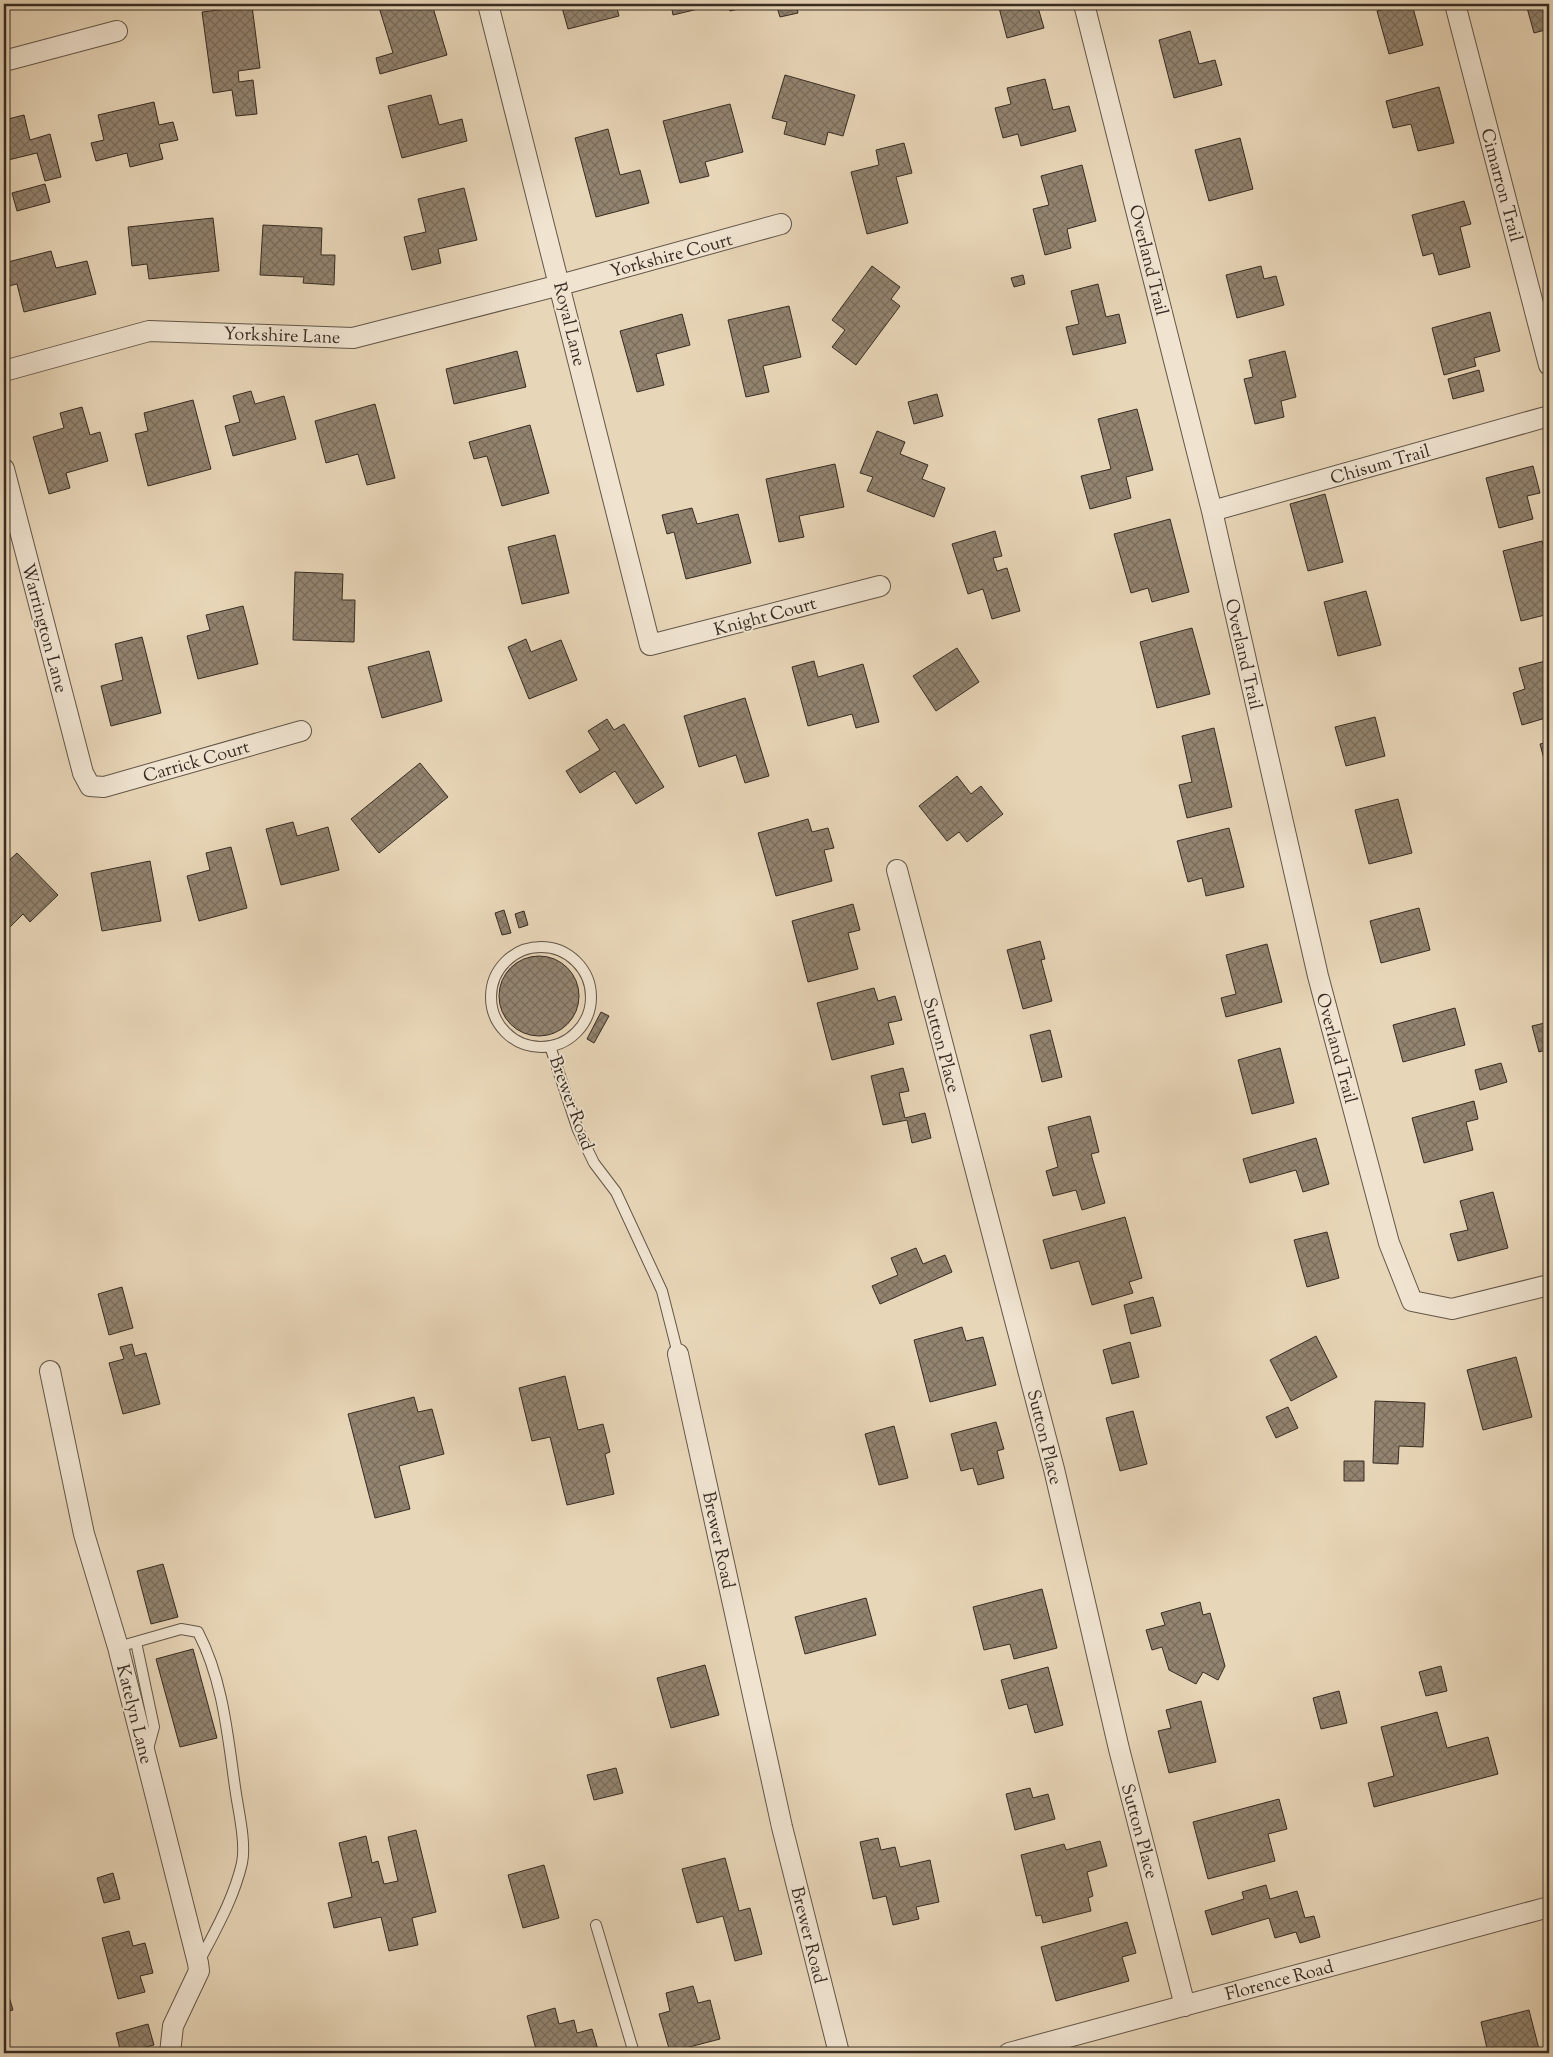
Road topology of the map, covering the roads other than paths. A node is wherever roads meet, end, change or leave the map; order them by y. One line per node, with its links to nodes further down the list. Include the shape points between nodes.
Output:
1 (488, 4): 7 (street, Royal Lane)
2 (1084, 4): 12 (street, Overland Trail)
3 (1454, 4): 8 (street, Cimarron Trail)
4 (117, 31): 5 (street)
5 (4, 60)
6 (781, 224): 7 (street, Yorkshire Court)
7 (560, 285): 9 (street, Yorkshire Lane, via 353,338 150,331); 14 (street, Royal Lane)
8 (1549, 365)
9 (4, 371)
10 (1549, 416): 12 (street, Chisum Trail)
11 (4, 470): 16 (street, Warrington Lane, via 83,773)
12 (1212, 511): 19 (street, Overland Trail, via 1318,976 1389,1243 1412,1301 1452,1309)
13 (880, 586): 14 (street, Knight Court)
14 (650, 644)
15 (301, 731): 16 (street, Carrick Court, via 104,787)
16 (90, 786)
17 (897, 870): 26 (street, Sutton Place, via 1054,1469 1119,1749)
18 (550, 1046): 18 (lane, via 575,1034 585,1022 591,1006 591,989 576,960 563,951 547,947 530,948 514,954 502,965 494,980 493,1012 501,1027 513,1038 528,1045); 20 (lane, Brewer Road, via 578,1130 594,1164 616,1192 662,1292)
19 (1549, 1284)
20 (678, 1354): 29 (street, Brewer Road, via 782,1827)
21 (50, 1371): 22 (street, Katelyn Lane, via 84,1534)
22 (127, 1645): 25 (street, Katelyn Lane, via 146,1757); 25 (lane, via 181,1629 198,1632 208,1651 223,1706 243,1860 232,1898)
23 (1549, 1907): 26 (street, Florence Road)
24 (596, 1925): 28 (lane)
25 (198, 1964): 27 (street, via 199,1971 173,2026)
26 (1185, 2006): 30 (street, Florence Road)
27 (170, 2053)
28 (634, 2053)
29 (839, 2053)
30 (1009, 2053)

